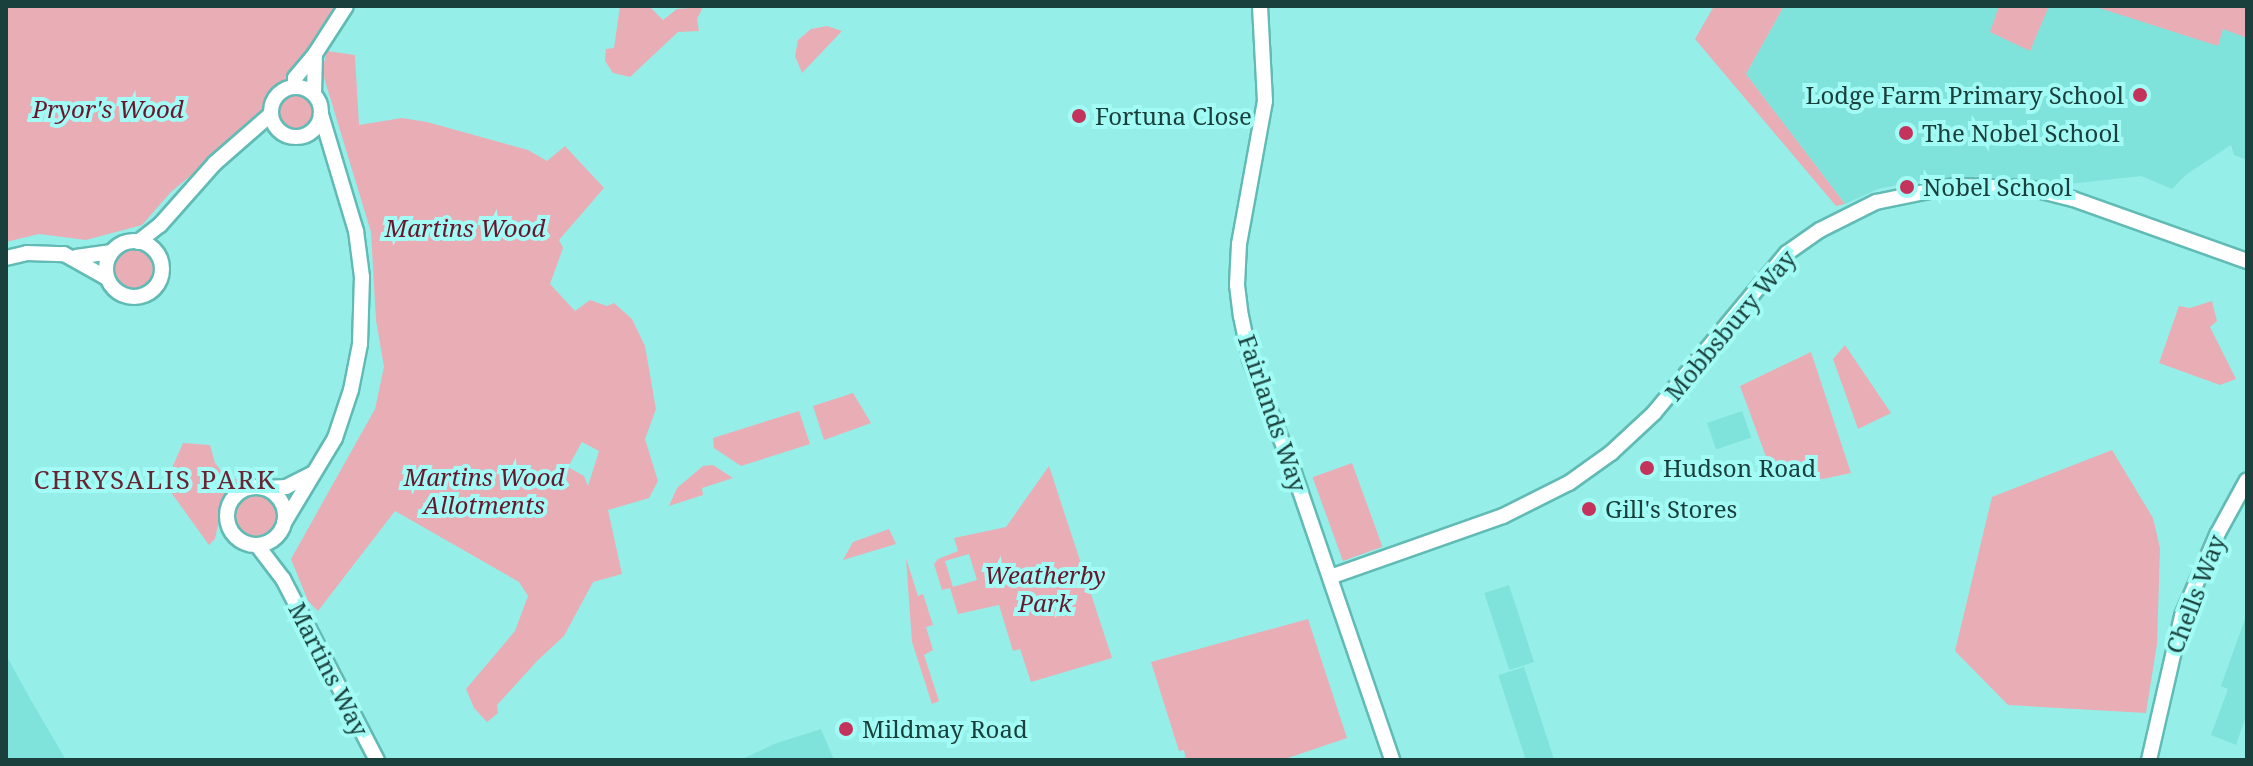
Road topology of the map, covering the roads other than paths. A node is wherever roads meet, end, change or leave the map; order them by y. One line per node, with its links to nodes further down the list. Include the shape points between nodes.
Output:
1 (346, 6): 3 (street)
2 (1260, 6): 25 (street, Fairlands Way, via 1265,101 1239,244 1237,285 1250,359)
3 (315, 54): 4 (street, via 295,78); 5 (street)
4 (295, 87): 5 (street); 6 (street, via 275,99)
5 (314, 94): 7 (street)
6 (271, 114): 8 (street); 10 (street)
7 (321, 114): 9 (street, via 315,129); 11 (street)
8 (280, 131): 9 (street); 10 (street)
9 (301, 137): 11 (street, via 314,140)
10 (244, 141): 12 (street, via 215,163)
11 (333, 156): 20 (street, via 356,231 362,321 344,414)
12 (160, 225): 13 (street); 14 (street)
13 (138, 242): 14 (street); 15 (street)
14 (152, 249): 19 (street, via 161,275 151,291 129,297 115,291)
15 (112, 252): 16 (street); 19 (street)
16 (76, 257): 17 (street, via 48,252); 19 (street)
17 (6, 258)
18 (2247, 261): 25 (street, Mobbsbury Way, via 2029,188 1954,186 1876,202 1787,253 1654,413 1569,483 1503,516)
19 (107, 278)
20 (313, 473): 22 (street, Martins Way, via 278,489); 23 (street)
21 (2247, 480): 29 (street, Chells Way, via 2182,616)
22 (264, 488): 23 (street, Martins Way, via 281,501); 24 (street, Martins Way, via 246,488 227,508 232,533)
23 (280, 529): 24 (street); 26 (street, Martins Way, via 275,552)
24 (257, 545): 26 (street, Martins Way)
25 (1330, 577): 28 (street, Fairlands Way)
26 (283, 579): 27 (street, Martins Way)
27 (376, 760)
28 (1392, 760)
29 (2149, 760)

